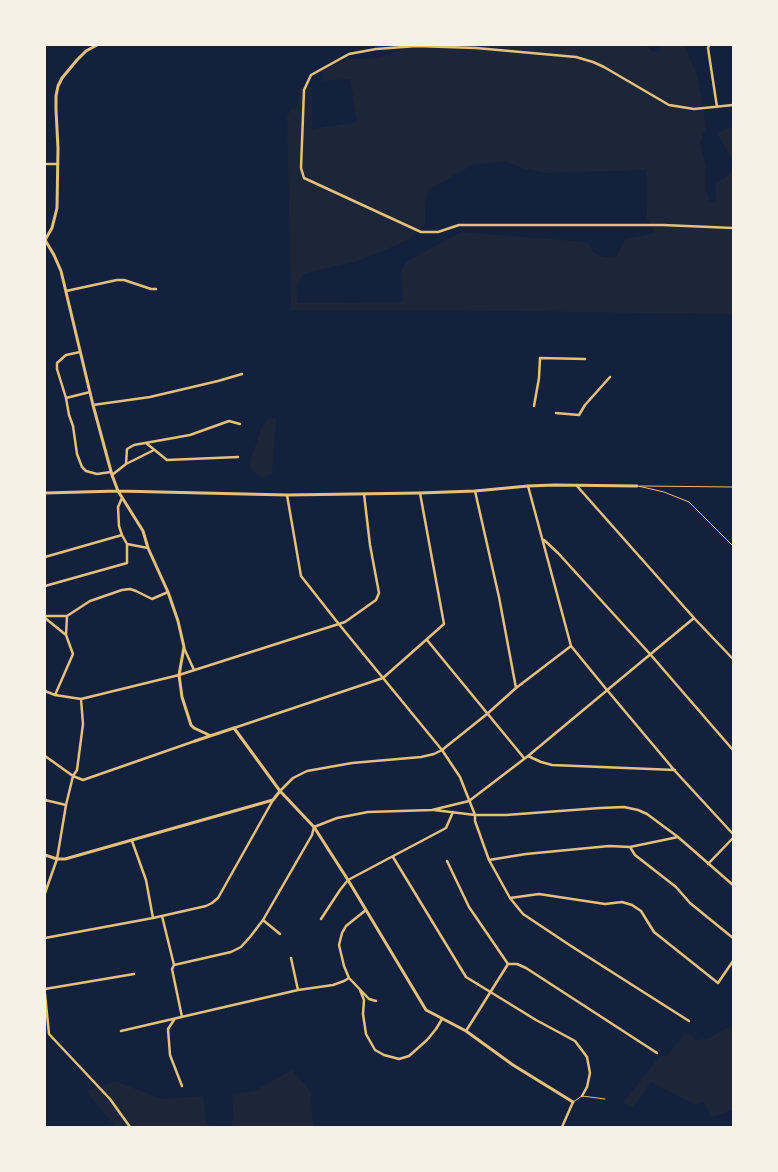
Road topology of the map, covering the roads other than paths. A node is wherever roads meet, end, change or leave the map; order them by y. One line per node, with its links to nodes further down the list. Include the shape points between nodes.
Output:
1 (97, 45): 6 (street, via 72,64 58,86)
2 (709, 45): 4 (street)
3 (733, 105): 4 (street)
4 (717, 107): 7 (street, via 694,109 669,105 604,67 576,57 476,48 417,46 376,49 349,54 311,75 304,90 300,168 304,178 421,232 438,232 459,225)
5 (45, 164): 6 (street)
6 (58, 164): 9 (street, via 57,208 45,240 61,271)
7 (733, 228)
8 (156, 289): 9 (street, via 117,280)
9 (66, 291): 10 (street)
10 (80, 352): 14 (street); 15 (street, via 57,363)
11 (585, 359): 17 (street, via 540,358)
12 (242, 374): 16 (street, via 150,397)
13 (610, 377): 18 (street, via 579,415)
14 (90, 392): 15 (street); 16 (street)
15 (66, 398): 24 (street, via 82,467 97,474)
16 (93, 405): 24 (street)
17 (534, 406)
18 (556, 412)
19 (240, 424): 20 (street, via 229,421 190,435)
20 (145, 443): 21 (street); 23 (street, via 126,449)
21 (154, 450): 22 (street, via 167,460); 23 (street)
22 (238, 457)
23 (126, 464): 24 (street)
24 (111, 474): 29 (street)
25 (528, 486): 26 (street); 30 (street); 37 (street)
26 (577, 486): 27 (street); 46 (street)
27 (637, 486): 28 (lane); 39 (lane, via 689,502)
28 (733, 487)
29 (118, 491): 31 (street); 32 (street); 35 (street)
30 (475, 491): 34 (street); 57 (street)
31 (45, 494)
32 (287, 494): 33 (street); 47 (street, via 301,576)
33 (364, 494): 34 (street); 47 (street, via 379,593 376,600 345,622)
34 (420, 494): 49 (street, via 444,624)
35 (122, 498): 36 (street, via 118,507); 40 (street)
36 (122, 535): 38 (street); 41 (street)
37 (543, 539): 50 (street); 52 (street)
38 (127, 544): 40 (street); 42 (street, via 127,563)
39 (733, 546)
40 (148, 548): 43 (street)
41 (45, 557)
42 (45, 586)
43 (168, 592): 44 (street, via 152,600 136,591 122,590 90,601); 51 (street)
44 (67, 616): 45 (street); 48 (street)
45 (45, 618): 48 (street)
46 (694, 618): 52 (street); 53 (street)
47 (338, 623): 54 (street); 56 (street)
48 (66, 635): 60 (street, via 73,654)
49 (427, 640): 56 (street); 62 (street)
50 (571, 646): 57 (street); 58 (street)
51 (184, 647): 54 (street); 55 (street)
52 (650, 654): 58 (street); 67 (street)
53 (733, 659)
54 (194, 670): 55 (street)
55 (179, 675): 61 (street); 64 (street, via 190,725)
56 (383, 678): 63 (street); 66 (street)
57 (516, 688): 62 (street)
58 (607, 690): 69 (street); 71 (street)
59 (45, 691): 60 (street)
60 (54, 695): 61 (street)
61 (81, 699): 72 (street, via 83,724 77,770)
62 (487, 714): 66 (street); 70 (street)
63 (234, 728): 64 (street); 73 (street)
64 (210, 736): 65 (street)
65 (195, 741): 72 (street, via 83,780)
66 (442, 750): 73 (street, via 421,757 352,763 307,772 292,778); 76 (street, via 460,777)
67 (733, 750)
68 (45, 756): 72 (street)
69 (528, 756): 70 (street); 71 (street, via 552,765)
70 (524, 758): 76 (street)
71 (675, 770): 82 (street)
72 (73, 776): 77 (street)
73 (280, 791): 75 (street); 81 (street)
74 (45, 800): 77 (street)
75 (273, 800): 85 (street); 98 (street, via 218,898 206,906)
76 (469, 801): 78 (street); 80 (street)
77 (66, 805): 89 (street)
78 (432, 810): 79 (street); 81 (street, via 368,812)
79 (453, 812): 80 (street); 88 (street, via 446,828)
80 (475, 815): 83 (street, via 624,807 647,814); 90 (street)
81 (314, 827): 93 (street); 101 (street, via 312,836)
82 (733, 834)
83 (678, 837): 86 (street); 92 (street)
84 (733, 838): 92 (street)
85 (132, 840): 89 (street); 99 (street, via 146,880)
86 (630, 847): 90 (street, via 609,846); 104 (street, via 635,855)
87 (45, 855): 89 (street)
88 (393, 857): 93 (street); 114 (street, via 466,977)
89 (57, 859): 95 (street)
90 (489, 860): 96 (street)
91 (447, 861): 107 (street, via 469,907)
92 (708, 864): 94 (street)
93 (348, 880): 97 (street); 100 (street)
94 (733, 885)
95 (45, 894)
96 (510, 898): 106 (street, via 539,894 605,904 622,902 640,910 654,932 718,983); 120 (street, via 523,914)
97 (366, 910): 110 (street, via 342,933 339,945); 119 (street, via 426,1010)
98 (162, 916): 99 (street); 108 (street)
99 (153, 918): 103 (street)
100 (321, 919)
101 (263, 920): 102 (street); 108 (street, via 241,947)
102 (280, 934)
103 (45, 938)
104 (733, 938)
105 (291, 958): 112 (street)
106 (733, 961)
107 (508, 964): 114 (street); 123 (street, via 526,968)
108 (174, 965): 117 (street, via 172,969)
109 (134, 974): 111 (street)
110 (348, 978): 112 (street, via 333,985); 113 (street)
111 (45, 989)
112 (298, 990): 117 (street)
113 (360, 990): 116 (street); 119 (street, via 364,1000 366,1034 374,1050 384,1055 399,1059 409,1056 427,1040)
114 (490, 992): 122 (street); 125 (street, via 575,1041 587,1057 590,1073)
115 (45, 994): 128 (street, via 49,1034 110,1098)
116 (376, 1001)
117 (182, 1017): 118 (street)
118 (175, 1018): 121 (street); 124 (street, via 168,1029 170,1055)
119 (442, 1019): 122 (street)
120 (689, 1021)
121 (121, 1031)
122 (466, 1031): 127 (street)
123 (656, 1053)
124 (182, 1086)
125 (582, 1096): 126 (lane); 127 (lane)
126 (605, 1099)
127 (573, 1102): 129 (street)
128 (130, 1127)
129 (562, 1127)

